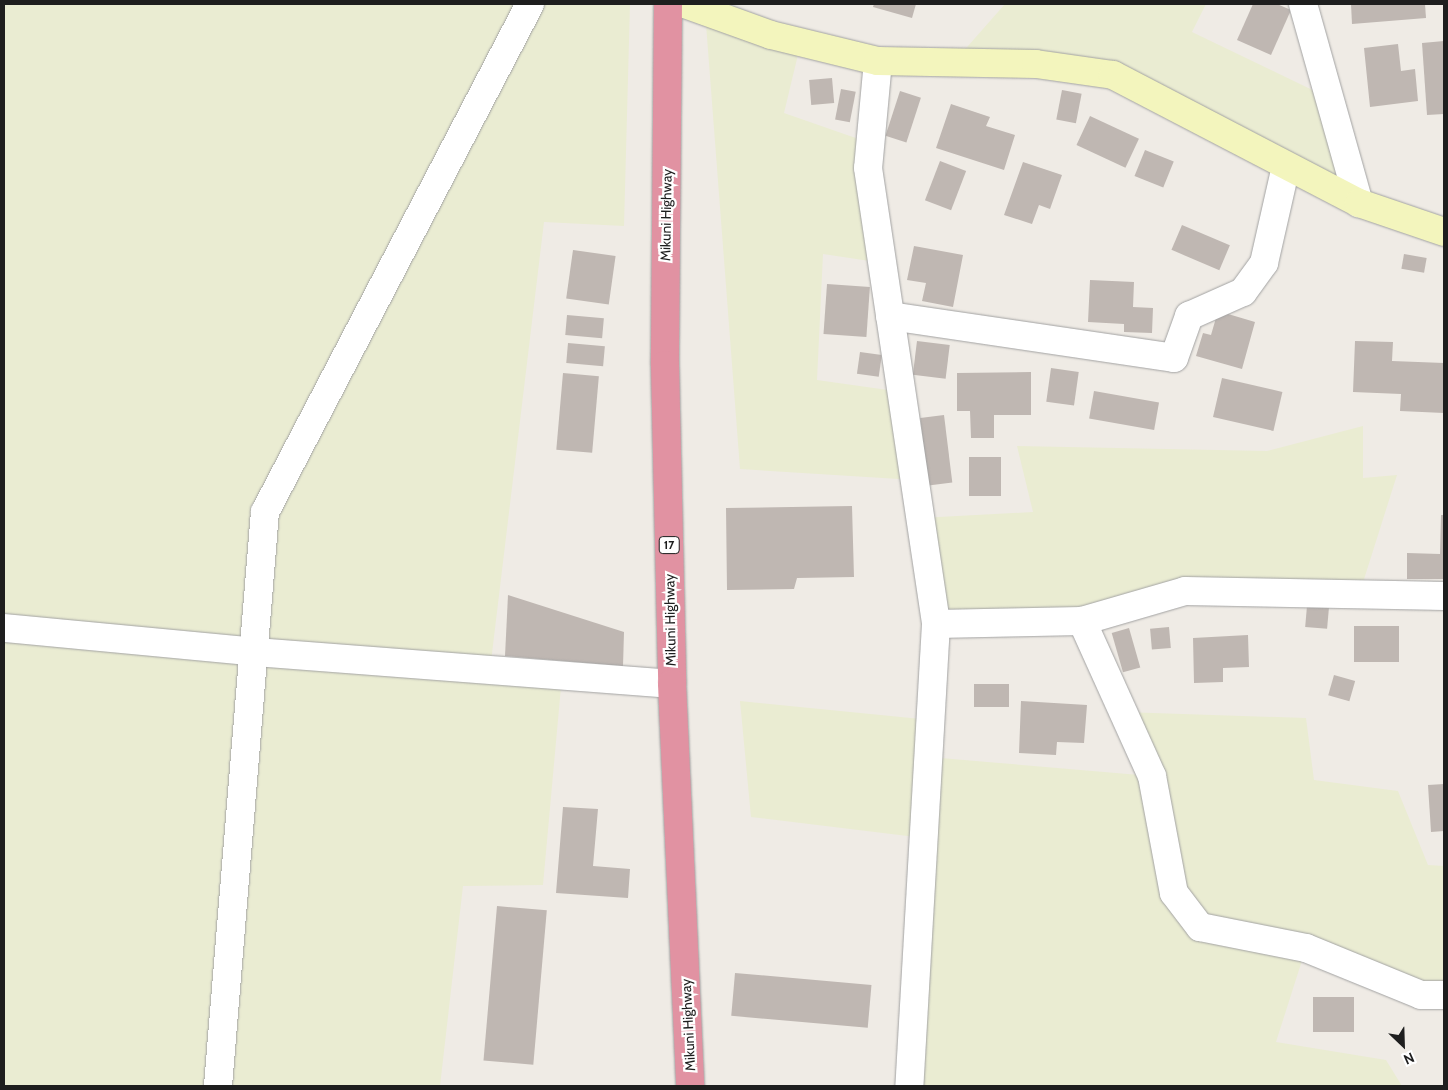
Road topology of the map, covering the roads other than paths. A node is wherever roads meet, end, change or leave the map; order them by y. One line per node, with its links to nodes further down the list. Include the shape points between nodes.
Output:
1 (530, 4): 14 (street, via 265,512)
2 (668, 4): 15 (highway, Mikuni Highway / 17, via 665,365)
3 (685, 4): 5 (street, via 771,35)
4 (1302, 4): 7 (street)
5 (878, 61): 6 (street, via 1036,64 1113,75); 9 (street, via 868,168)
6 (1286, 166): 7 (street); 9 (street, via 1264,263 1243,292 1189,316 1174,358)
7 (1359, 203): 8 (street)
8 (1444, 232)
9 (890, 316): 12 (street)
10 (1444, 596): 11 (street, via 1185,591)
11 (1082, 621): 12 (street); 16 (street, via 1152,776 1174,893 1200,927 1306,948 1421,995)
12 (936, 624): 19 (street)
13 (4, 628): 14 (street)
14 (256, 652): 15 (street); 17 (street)
15 (672, 684): 18 (highway, Mikuni Highway / 17)
16 (1444, 995)
17 (218, 1086)
18 (690, 1086)
19 (909, 1086)

